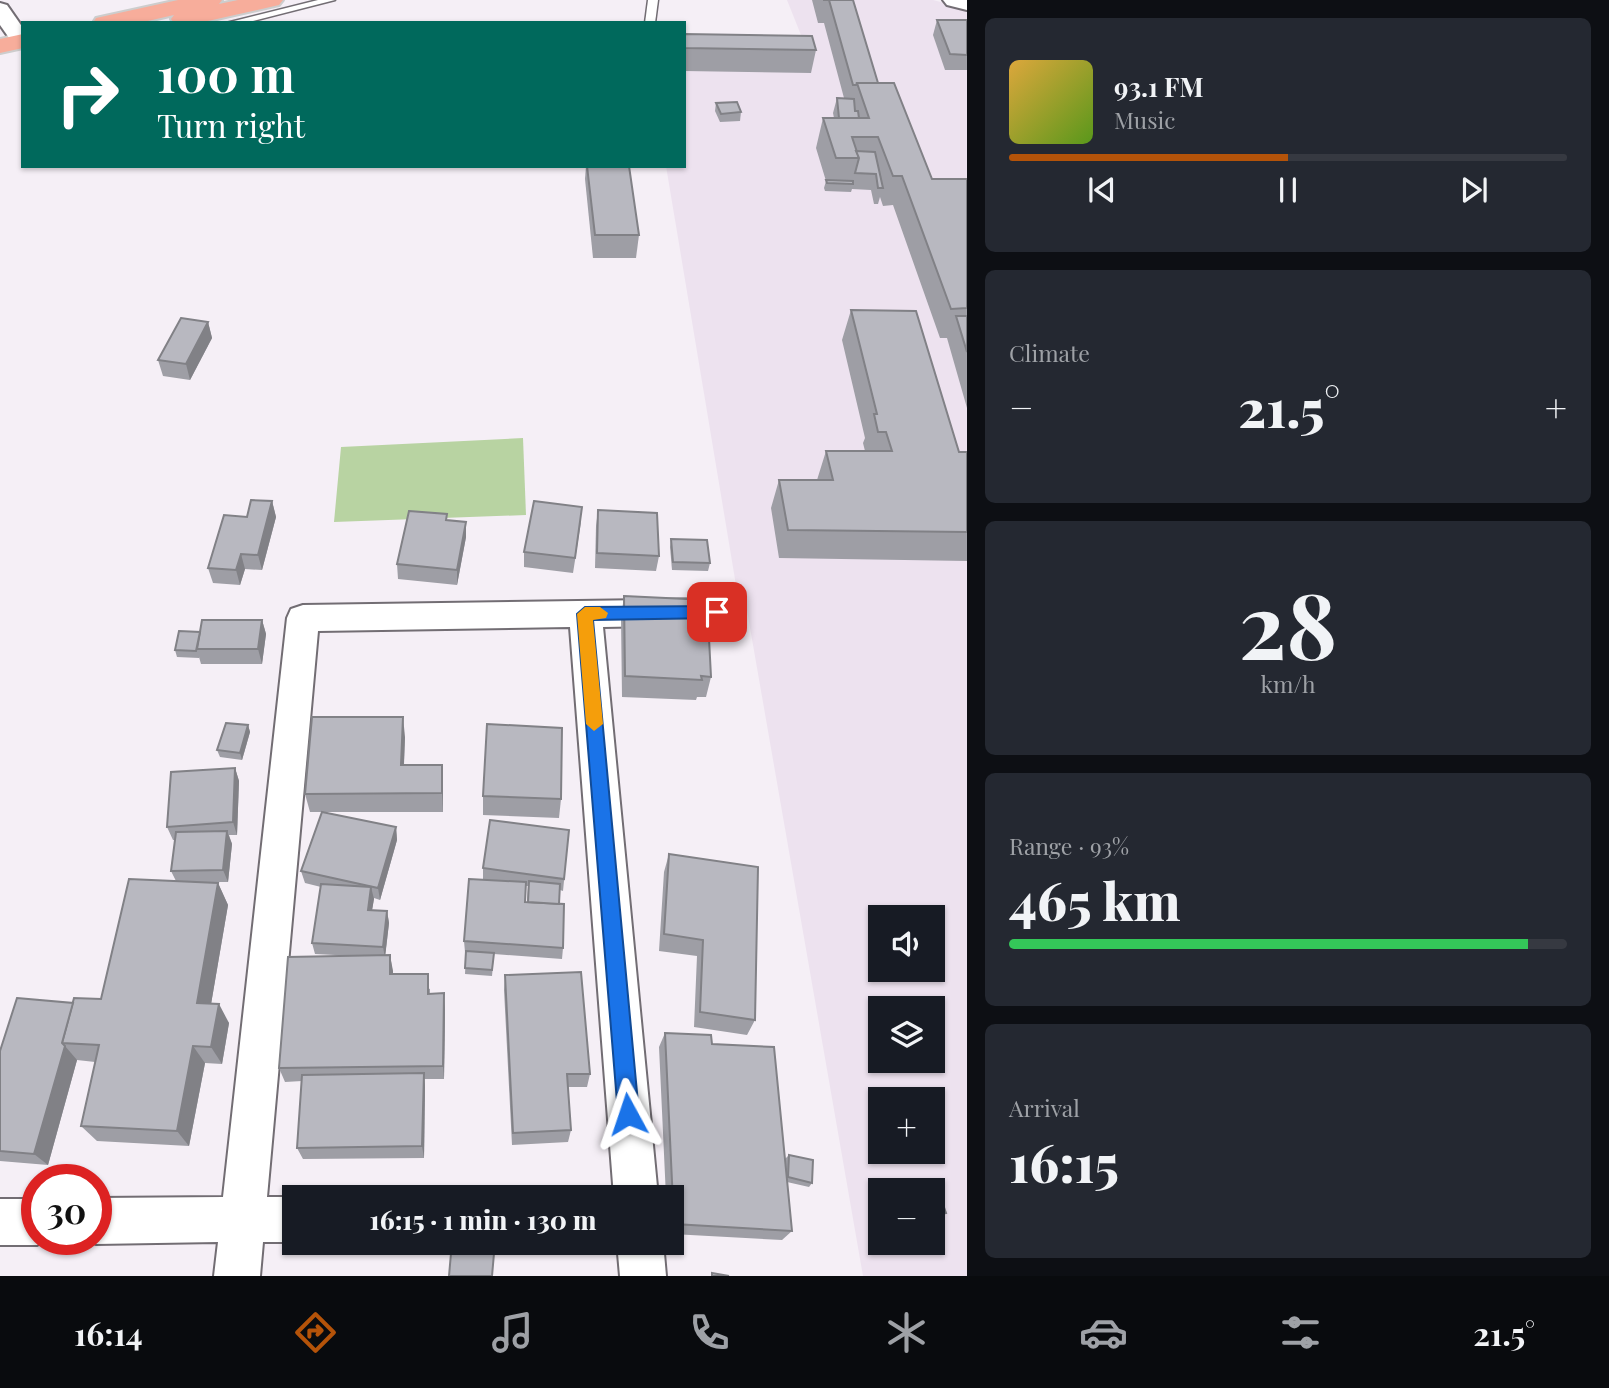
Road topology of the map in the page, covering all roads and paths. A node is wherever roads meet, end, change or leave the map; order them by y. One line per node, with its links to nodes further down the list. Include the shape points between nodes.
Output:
1 (210, 0): 9 (highway)
2 (271, 0): 10 (highway)
3 (330, 0): 11 (lane)
4 (955, 0): 6 (street)
5 (640, 1): 7 (lane)
6 (967, 3)
7 (652, 5)
8 (0, 9): 12 (street)
9 (114, 21)
10 (177, 21)
11 (239, 21)
12 (17, 46): 13 (highway)
13 (0, 60)
14 (717, 612): 15 (street)
15 (585, 614): 16 (street); 18 (street, via 303,618)
16 (635, 1185)
17 (282, 1219): 18 (street)
18 (243, 1220): 19 (street); 23 (street)
19 (112, 1221)
20 (0, 1222): 21 (street)
21 (21, 1222)
22 (641, 1255): 24 (street)
23 (237, 1276)
24 (643, 1276)

